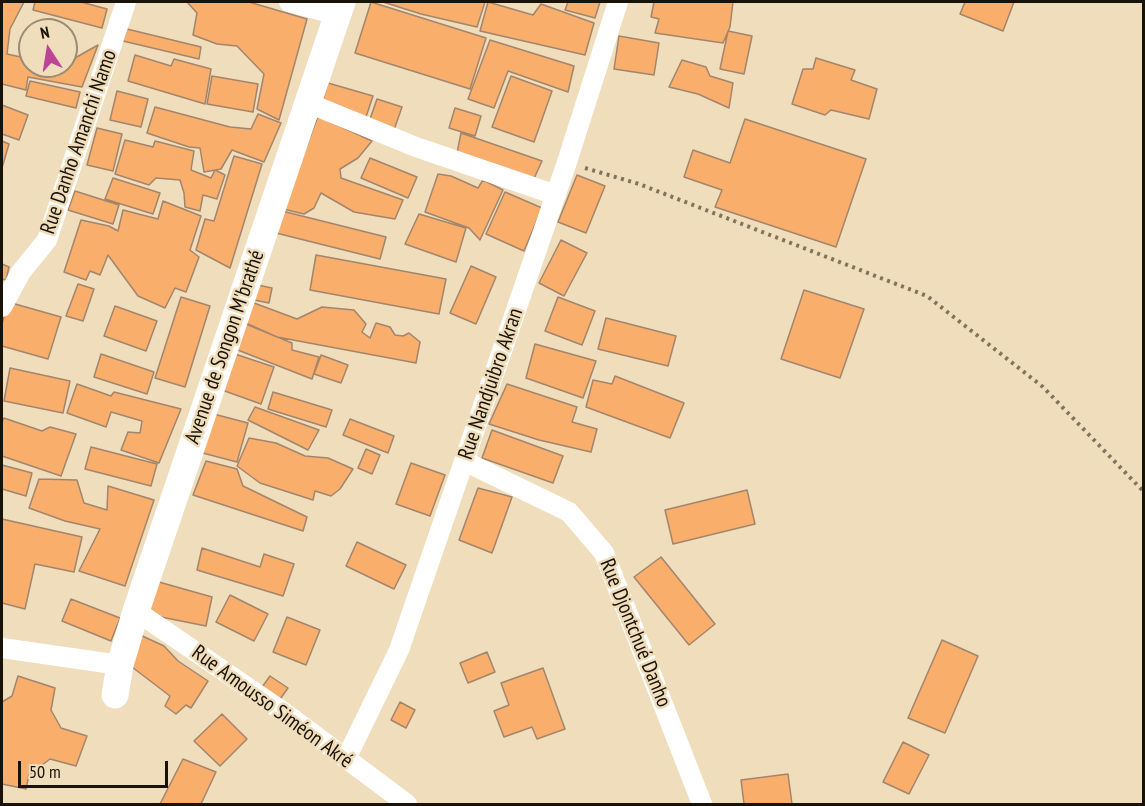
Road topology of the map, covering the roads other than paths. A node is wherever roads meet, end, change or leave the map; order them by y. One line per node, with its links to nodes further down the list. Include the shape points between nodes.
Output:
1 (126, 2): 7 (street, Rue Danho Amanchi Namo, via 47,240 21,272)
2 (289, 2): 4 (street)
3 (618, 2): 6 (street, Rue Nandjuibro Akran)
4 (340, 8): 5 (street, Avenue de Songon M'brathé)
5 (308, 103): 6 (street, via 416,147); 9 (street, Avenue de Songon M'brathé)
6 (556, 195): 8 (street, Rue Nandjuibro Akran)
7 (2, 307)
8 (464, 461): 13 (street, Rue Nandjuibro Akran, via 399,650); 15 (street, Rue Djontchué Danho, via 569,512 604,553)
9 (136, 611): 11 (street, Avenue de Songon M'brathé); 13 (street, Rue Amousso Siméon Akré)
10 (2, 648): 11 (street)
11 (120, 665): 12 (street, Avenue de Songon M'brathé)
12 (115, 695)
13 (346, 759): 14 (street, Rue Amousso Siméon Akré)
14 (407, 804)
15 (702, 804)

